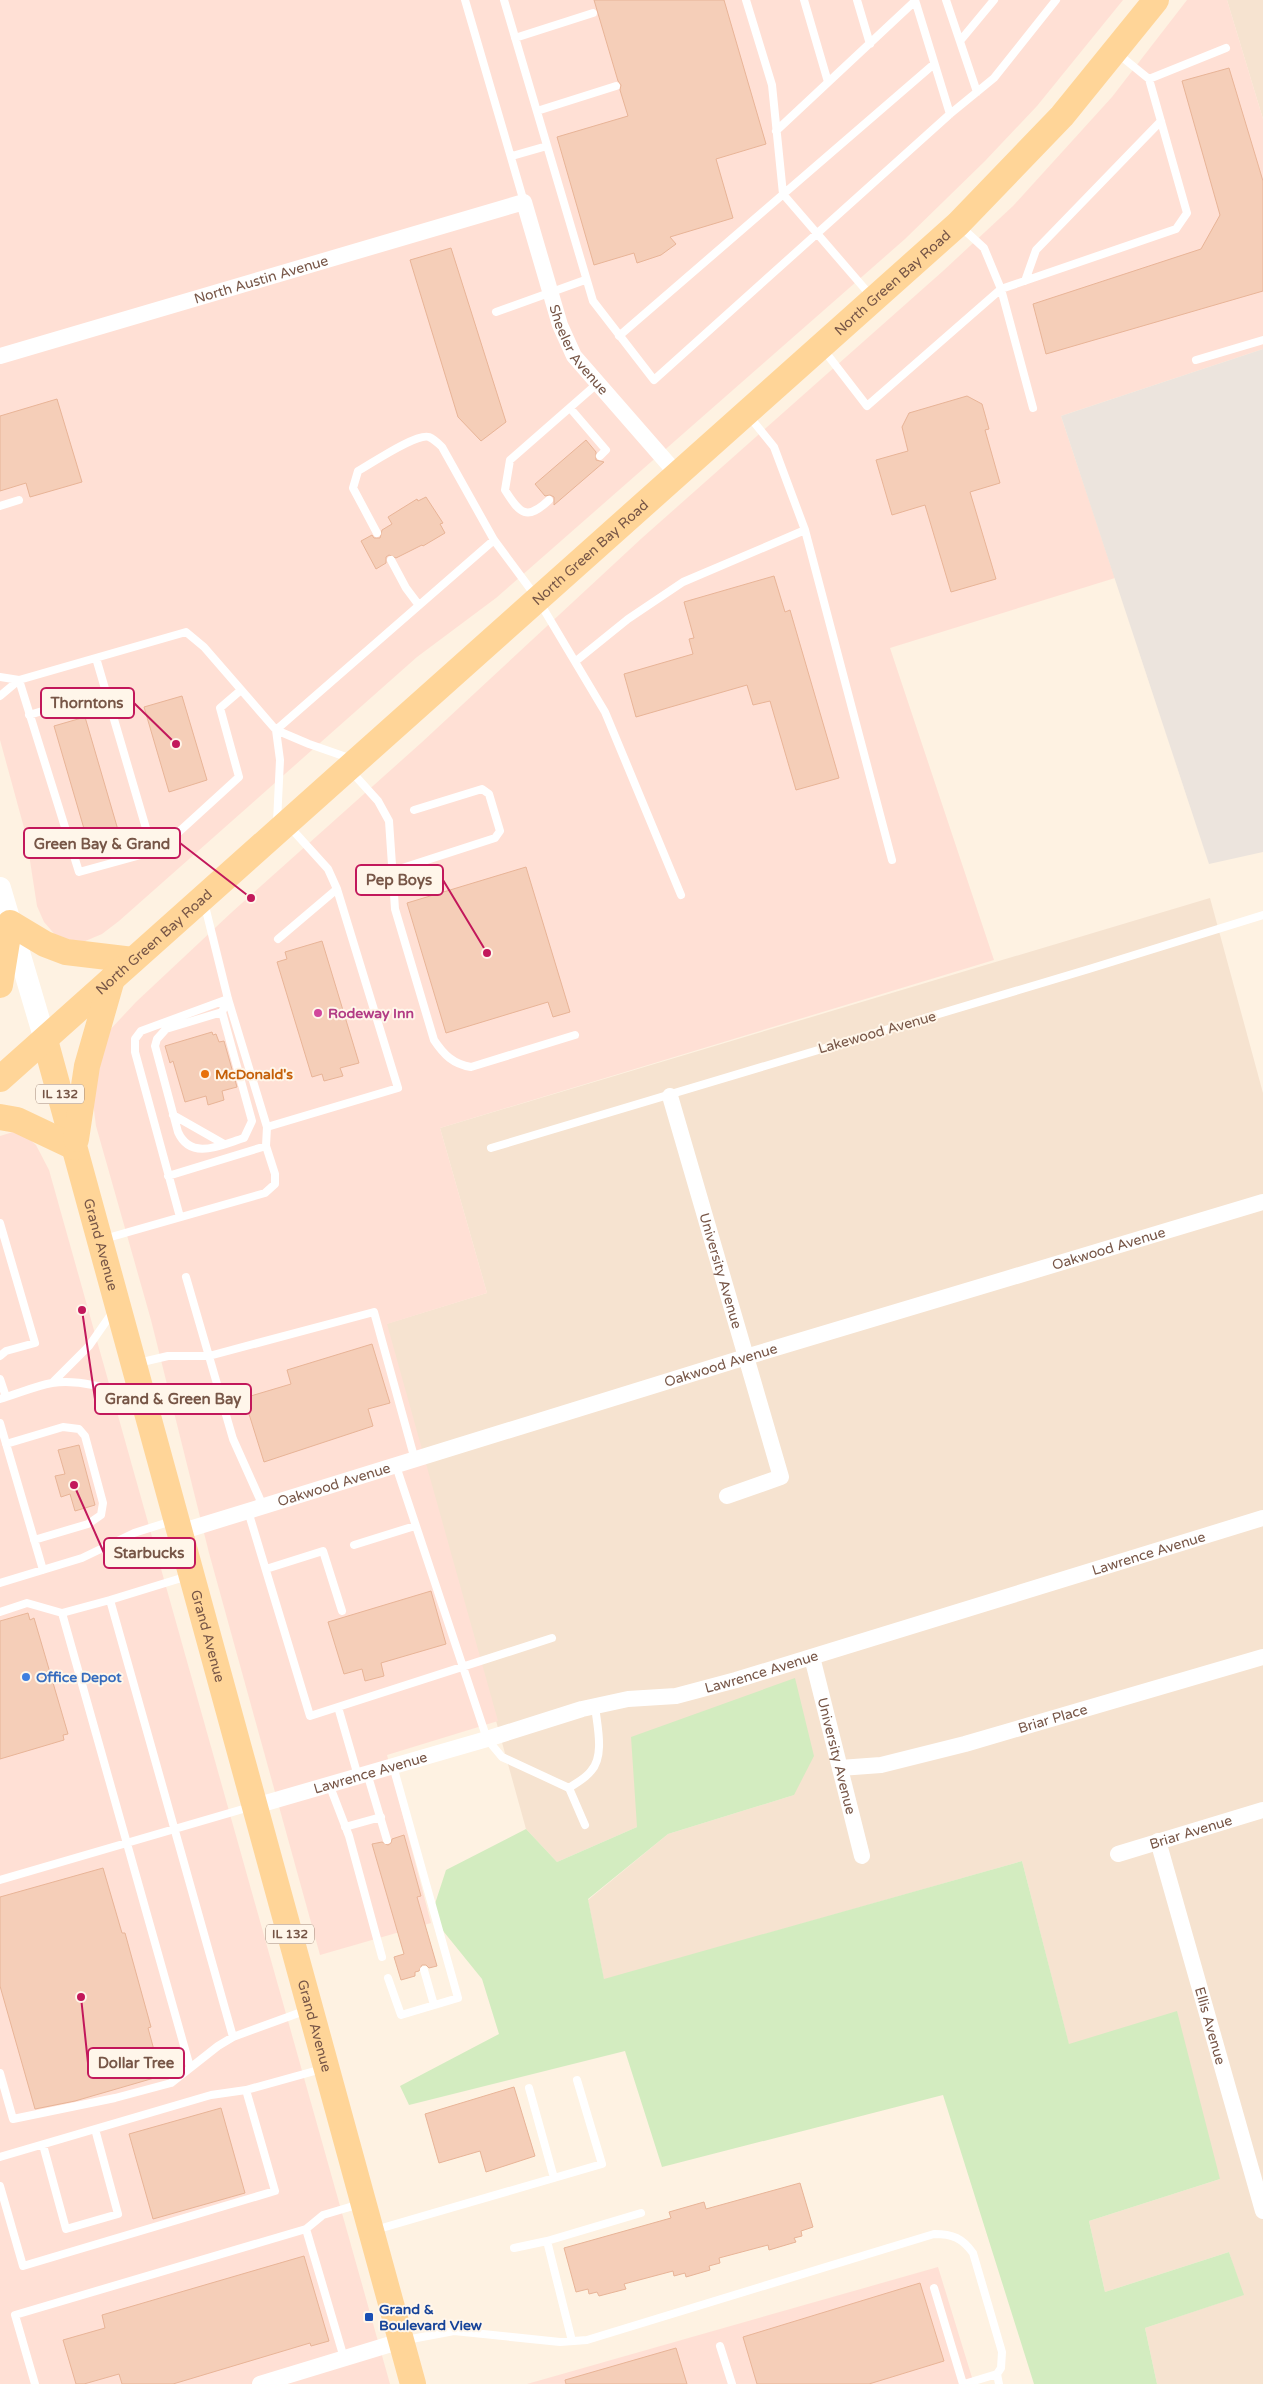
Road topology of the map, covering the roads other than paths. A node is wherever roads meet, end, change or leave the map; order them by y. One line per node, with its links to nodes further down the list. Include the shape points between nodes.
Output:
1 (465, 0): 27 (lane)
2 (504, 0): 12 (lane)
3 (746, 0): 25 (lane, via 772,85)
4 (804, 0): 19 (lane)
5 (857, 0): 14 (lane)
6 (915, 0): 14 (lane); 17 (lane)
7 (946, 0): 13 (lane)
8 (994, 0): 13 (lane)
9 (1056, 0): 21 (lane, via 994,78)
10 (1156, 0): 16 (main road, North Green Bay Road)
11 (593, 13): 12 (lane)
12 (515, 38): 22 (lane)
13 (960, 41): 21 (lane)
14 (870, 44): 19 (lane)
15 (1226, 48): 18 (lane)
16 (1115, 52): 18 (lane); 30 (main road, North Green Bay Road, via 1050,130)
17 (934, 64): 23 (lane); 28 (lane)
18 (1149, 79): 24 (lane)
19 (828, 82): 25 (lane)
20 (616, 86): 22 (lane)
21 (977, 92): 23 (lane)
22 (537, 110): 26 (lane)
23 (950, 114): 31 (lane)
24 (1161, 121): 33 (lane, via 1036,250); 33 (lane, via 1187,213 1176,230)
25 (776, 131): 28 (lane)
26 (547, 146): 27 (lane); 32 (lane)
27 (512, 156): 29 (lane)
28 (784, 194): 31 (lane); 38 (lane)
29 (524, 202): 35 (street, Sheeler Avenue); 41 (street, North Austin Avenue)
30 (958, 224): 34 (lane, via 984,248); 36 (main road, North Green Bay Road)
31 (818, 234): 36 (lane); 38 (lane, via 654,380)
32 (585, 280): 35 (lane); 38 (lane, via 592,301)
33 (1025, 281): 34 (lane)
34 (1001, 289): 40 (lane, via 867,406); 45 (lane)
35 (550, 292): 37 (lane); 43 (street, Sheeler Avenue, via 574,356)
36 (874, 299): 40 (main road, North Green Bay Road)
37 (496, 312)
38 (619, 336)
39 (1263, 340): 42 (lane)
40 (820, 346): 46 (main road, North Green Bay Road)
41 (0, 356)
42 (1196, 360)
43 (598, 383): 44 (lane); 48 (street, Sheeler Avenue)
44 (570, 408): 47 (lane, via 606,450); 50 (lane, via 510,460 505,490 514,504 531,513)
45 (1032, 408)
46 (746, 412): 48 (main road, North Green Bay Road); 52 (lane, via 774,447)
47 (600, 456)
48 (677, 474): 56 (main road, North Green Bay Road)
49 (19, 500): 51 (lane)
50 (549, 500)
51 (0, 506)
52 (805, 530): 59 (lane, via 683,582 628,619); 71 (lane)
53 (376, 532): 54 (lane, via 353,488 358,471 402,446 430,437 442,447)
54 (494, 540): 56 (lane); 57 (lane)
55 (391, 560): 57 (lane)
56 (538, 598): 59 (lane); 67 (main road, North Green Bay Road)
57 (418, 604): 66 (lane)
58 (96, 658): 61 (lane); 62 (lane, via 186,632 204,647); 63 (lane)
59 (576, 661): 75 (lane, via 605,712)
60 (0, 676): 61 (lane)
61 (19, 680): 64 (lane); 65 (lane)
62 (241, 690): 66 (lane); 70 (lane, via 220,708 239,777)
63 (106, 692): 65 (lane); 70 (lane)
64 (0, 696)
65 (28, 715): 70 (lane, via 79,872)
66 (276, 730): 67 (lane); 69 (lane)
67 (354, 765): 69 (main road, North Green Bay Road); 72 (lane, via 389,821)
68 (414, 810): 72 (lane, via 482,790 489,794 500,831 495,838)
69 (282, 828): 74 (lane, via 328,870); 76 (main road, North Green Bay Road)
70 (153, 852)
71 (892, 860)
72 (392, 871): 85 (lane, via 396,909 434,1040 450,1060 471,1067)
73 (0, 888): 78 (main road, Grand Avenue)
74 (337, 889): 79 (lane); 91 (lane, via 398,1088)
75 (681, 895)
76 (203, 898): 80 (main road, North Green Bay Road); 83 (lane)
77 (1263, 914): 88 (lane, Lakewood Avenue)
78 (10, 923): 80 (main road, via 45,944 66,952); 82 (main road); 86 (main road, Grand Avenue)
79 (278, 939)
80 (133, 960): 81 (main road, North Green Bay Road)
81 (112, 979): 86 (main road, North Green Bay Road); 94 (main road, via 87,1066)
82 (0, 985)
83 (228, 1000): 84 (lane); 91 (lane); 96 (lane, via 141,1031 135,1039)
84 (222, 1012): 89 (lane, via 166,1029 157,1039 155,1046); 92 (lane, via 252,1121 244,1138)
85 (576, 1035)
86 (45, 1040): 87 (main road, North Green Bay Road); 94 (main road, Grand Avenue / IL 132)
87 (0, 1079)
88 (670, 1096): 95 (lane, Lakewood Avenue); 105 (street, University Avenue)
89 (174, 1115): 92 (lane); 92 (lane, via 181,1139 190,1147 205,1150)
90 (0, 1117): 94 (main road, via 18,1120)
91 (267, 1127): 93 (lane)
92 (224, 1144)
93 (266, 1146): 96 (lane); 98 (lane, via 275,1174 272,1189)
94 (74, 1147): 100 (main road, Grand Avenue / IL 132)
95 (491, 1148)
96 (168, 1176): 98 (lane)
97 (1263, 1202): 105 (street, Oakwood Avenue)
98 (180, 1218): 100 (lane)
99 (0, 1223): 103 (lane, via 34,1343 6,1351)
100 (100, 1240): 102 (main road, Grand Avenue / IL 132)
101 (186, 1277): 104 (lane)
102 (118, 1305): 106 (main road, Grand Avenue / IL 132); 108 (lane, via 89,1346)
103 (0, 1356)
104 (209, 1356): 106 (lane, via 168,1356); 113 (lane, via 374,1312); 116 (lane)
105 (746, 1357): 113 (street, Oakwood Avenue); 115 (street, University Avenue, via 782,1477)
106 (134, 1364): 110 (main road, Grand Avenue / IL 132)
107 (0, 1379): 109 (lane)
108 (52, 1384): 109 (lane); 110 (lane, via 93,1384)
109 (3, 1398)
110 (144, 1400): 118 (main road, Grand Avenue / IL 132)
111 (0, 1423): 112 (lane)
112 (6, 1444): 120 (lane); 120 (lane, via 64,1427 79,1429 85,1436 104,1503 101,1515 88,1524)
113 (416, 1460): 114 (street, Oakwood Avenue)
114 (396, 1466): 116 (street, Oakwood Avenue); 119 (lane)
115 (727, 1496)
116 (255, 1509): 118 (street, Oakwood Avenue); 122 (lane)
117 (1263, 1518): 131 (street, Lawrence Avenue)
118 (178, 1526): 123 (lane, via 134,1533 82,1558); 124 (main road, Grand Avenue / IL 132)
119 (416, 1526): 121 (lane); 133 (lane)
120 (34, 1540): 123 (lane)
121 (354, 1545)
122 (266, 1569): 127 (lane, via 323,1551); 135 (lane, via 310,1716)
123 (43, 1570): 125 (lane)
124 (192, 1574): 126 (lane); 142 (main road, Grand Avenue / IL 132)
125 (0, 1581)
126 (110, 1600): 129 (lane); 147 (lane)
127 (342, 1611)
128 (0, 1612): 129 (lane, via 27,1603)
129 (62, 1613): 150 (lane)
130 (552, 1638): 133 (lane)
131 (812, 1657): 134 (street, Lawrence Avenue, via 676,1696 628,1699); 138 (street, University Avenue)
132 (1263, 1657): 138 (street, Briar Place, via 965,1744 881,1765)
133 (463, 1666): 135 (lane); 136 (lane)
134 (595, 1706): 136 (street, Lawrence Avenue); 141 (lane, via 599,1744 596,1763 591,1772)
135 (338, 1707): 139 (lane)
136 (487, 1739): 137 (street, Lawrence Avenue); 141 (lane, via 502,1757)
137 (393, 1766): 139 (street, Lawrence Avenue); 157 (lane, via 458,1998)
138 (840, 1768): 152 (street, University Avenue)
139 (362, 1775): 140 (street, Lawrence Avenue); 144 (lane)
140 (329, 1784): 142 (street, Lawrence Avenue); 146 (lane)
141 (569, 1788): 145 (lane)
142 (255, 1806): 147 (lane); 158 (main road, Grand Avenue / IL 132)
143 (1263, 1810): 149 (street, Briar Avenue)
144 (381, 1817): 146 (lane); 148 (lane)
145 (585, 1824)
146 (345, 1827): 154 (lane)
147 (176, 1829): 150 (lane); 159 (lane)
148 (387, 1840)
149 (1158, 1842): 151 (street, Briar Avenue); 172 (street, Ellis Avenue)
150 (128, 1843): 153 (lane); 160 (lane)
151 (1118, 1854)
152 (862, 1856)
153 (0, 1880)
154 (382, 1957)
155 (424, 1970): 157 (lane)
156 (388, 1978): 157 (lane, via 401,2015)
157 (434, 2005)
158 (310, 2009): 159 (lane); 161 (main road, Grand Avenue / IL 132)
159 (233, 2037): 160 (lane)
160 (190, 2067): 162 (lane, via 171,2083 115,2098 13,2118)
161 (327, 2068): 165 (lane); 171 (main road, Grand Avenue / IL 132)
162 (0, 2073)
163 (577, 2080): 169 (lane, via 602,2164)
164 (529, 2088): 169 (lane)
165 (246, 2090): 166 (lane, via 211,2095); 170 (lane, via 275,2191 23,2266)
166 (96, 2129): 167 (lane); 167 (lane, via 118,2214 66,2229)
167 (43, 2145): 168 (lane)
168 (0, 2157)
169 (554, 2178): 175 (lane)
170 (0, 2186)
171 (363, 2203): 174 (lane, via 323,2215); 175 (main road, Grand Avenue / IL 132)
172 (1263, 2211)
173 (641, 2213): 176 (lane)
174 (306, 2229): 182 (lane); 185 (lane, via 15,2315)
175 (371, 2232): 179 (main road, Grand Avenue / IL 132)
176 (548, 2241): 177 (lane); 180 (lane)
177 (514, 2248)
178 (934, 2288): 189 (lane)
179 (401, 2341): 180 (lane, via 454,2331); 182 (street); 187 (main road, Grand Avenue / IL 132)
180 (572, 2341): 183 (lane, via 586,2340 934,2234 951,2234 973,2253 1002,2352 1001,2368)
181 (720, 2346): 188 (lane)
182 (344, 2358): 184 (street)
183 (997, 2374): 189 (lane); 190 (lane)
184 (287, 2380): 186 (street)
185 (35, 2384)
186 (260, 2384)
187 (413, 2384)
188 (732, 2384)
189 (964, 2384)
190 (999, 2384)

